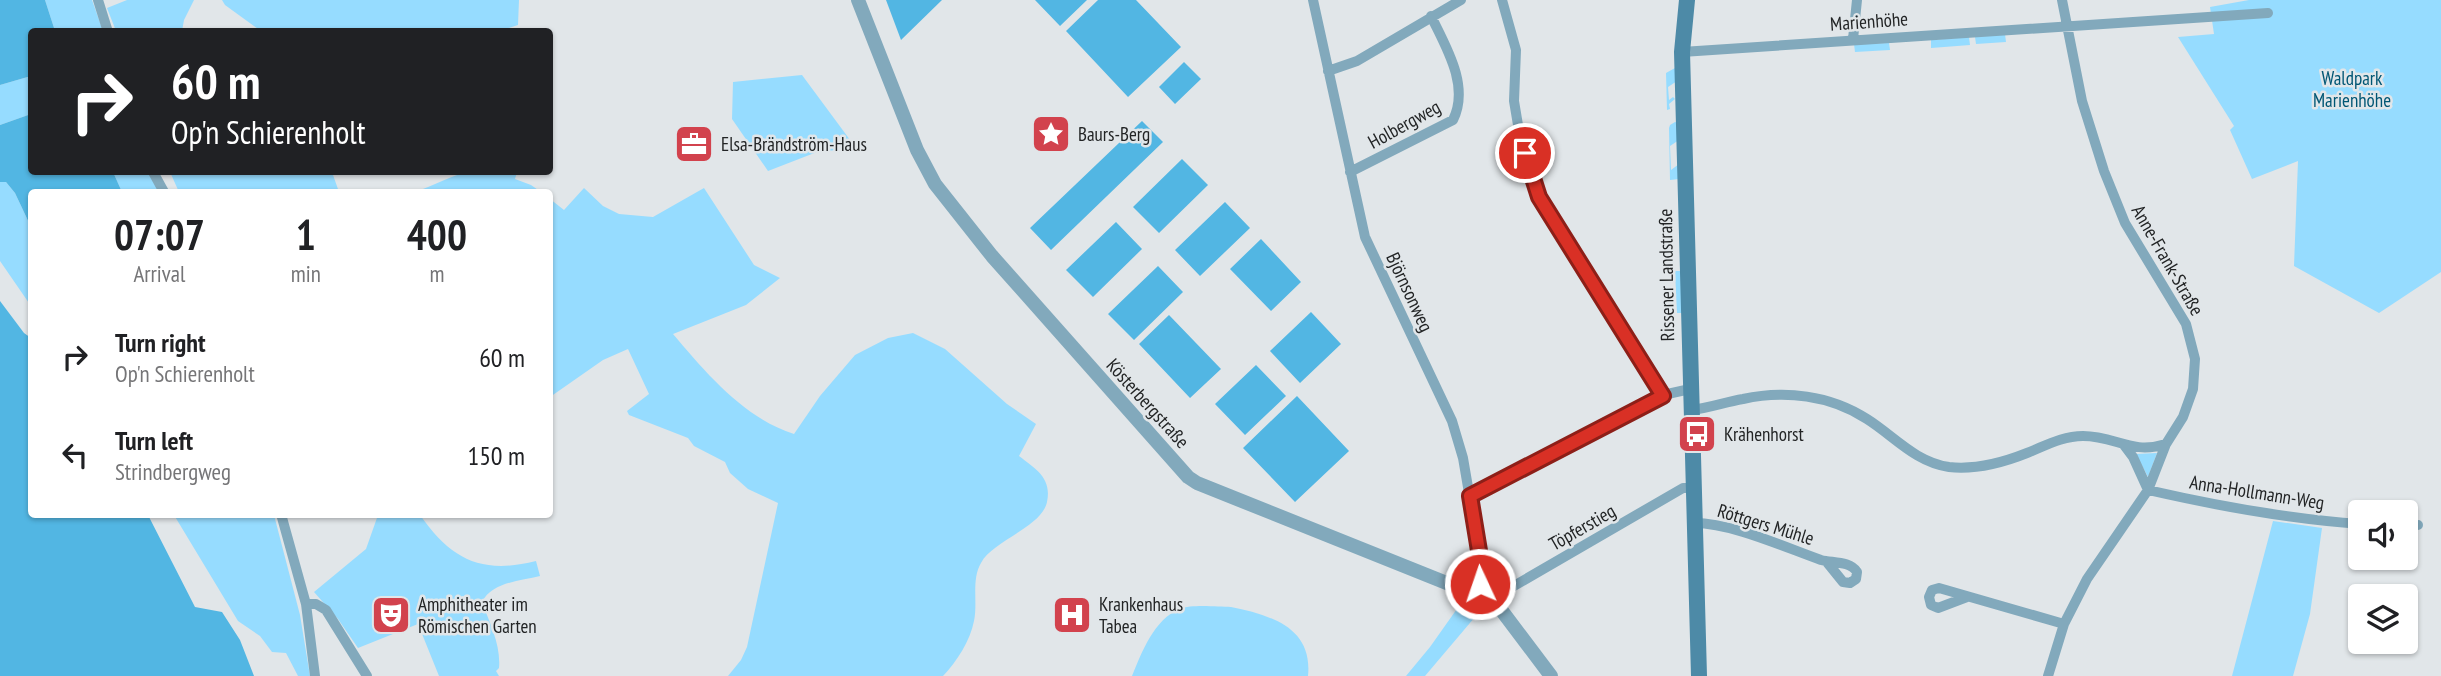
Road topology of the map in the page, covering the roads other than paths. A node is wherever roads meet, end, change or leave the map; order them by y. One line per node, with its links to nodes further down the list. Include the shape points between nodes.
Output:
1 (98, 0): 12 (street)
2 (858, 0): 29 (street, Kösterbergstraße, via 935,184 992,256 1188,477)
3 (1313, 0): 15 (street, Björnsonweg)
4 (1461, 0): 10 (street)
5 (1502, 0): 18 (street, via 1516,50 1514,101 1519,131 1539,197)
6 (1688, 0): 14 (main road, Rissener Landstraße)
7 (1857, 0): 13 (street)
8 (2062, 0): 11 (street, Anne-Frank-Straße)
9 (2268, 13): 11 (street, Marienhöhe)
10 (1431, 16): 15 (street, via 1357,61); 16 (street, Holbergweg, via 1455,65 1458,109 1453,120)
11 (2067, 26): 13 (street, Marienhöhe); 20 (street, Anne-Frank-Straße, via 2082,101 2110,187 2139,248 2179,310 2192,344 2193,389)
12 (106, 28)
13 (1853, 39): 14 (street, Marienhöhe)
14 (1682, 52): 17 (main road, Rissener Landstraße)
15 (1328, 71): 16 (street, Björnsonweg)
16 (1350, 172): 24 (street, Björnsonweg, via 1365,237 1452,421)
17 (1690, 389): 18 (street); 19 (main road, Rissener Landstraße)
18 (1663, 396): 24 (street)
19 (1691, 410): 21 (street, via 1761,396 1821,398 1864,417 1916,456 1968,468 1995,464 2065,438 2100,438); 22 (main road, Rissener Landstraße)
20 (2166, 444): 21 (street, via 2143,449); 23 (street, Anne-Frank-Straße)
21 (2124, 445): 23 (street)
22 (1692, 488): 26 (main road, Rissener Landstraße); 31 (street, Töpferstieg, via 1683,488 1512,587)
23 (2148, 490): 27 (street, Anna-Hollmann-Weg, via 2290,518); 33 (street, Anne-Frank-Straße, via 2088,579)
24 (1470, 496): 29 (street, Björnsonweg, via 1482,569)
25 (282, 518): 32 (street)
26 (1694, 523): 28 (street, Röttgers Mühle, via 1718,525); 37 (main road, Rissener Landstraße)
27 (2348, 523)
28 (1826, 561)
29 (1476, 594): 31 (street, Kösterbergstraße)
30 (1967, 597): 33 (street)
31 (1493, 603): 36 (street, Kösterbergstraße)
32 (306, 604): 34 (street); 35 (street, via 326,610)
33 (2064, 624): 38 (street, Anne-Frank-Straße)
34 (315, 676)
35 (368, 676)
36 (1551, 676)
37 (1699, 676)
38 (2048, 676)

